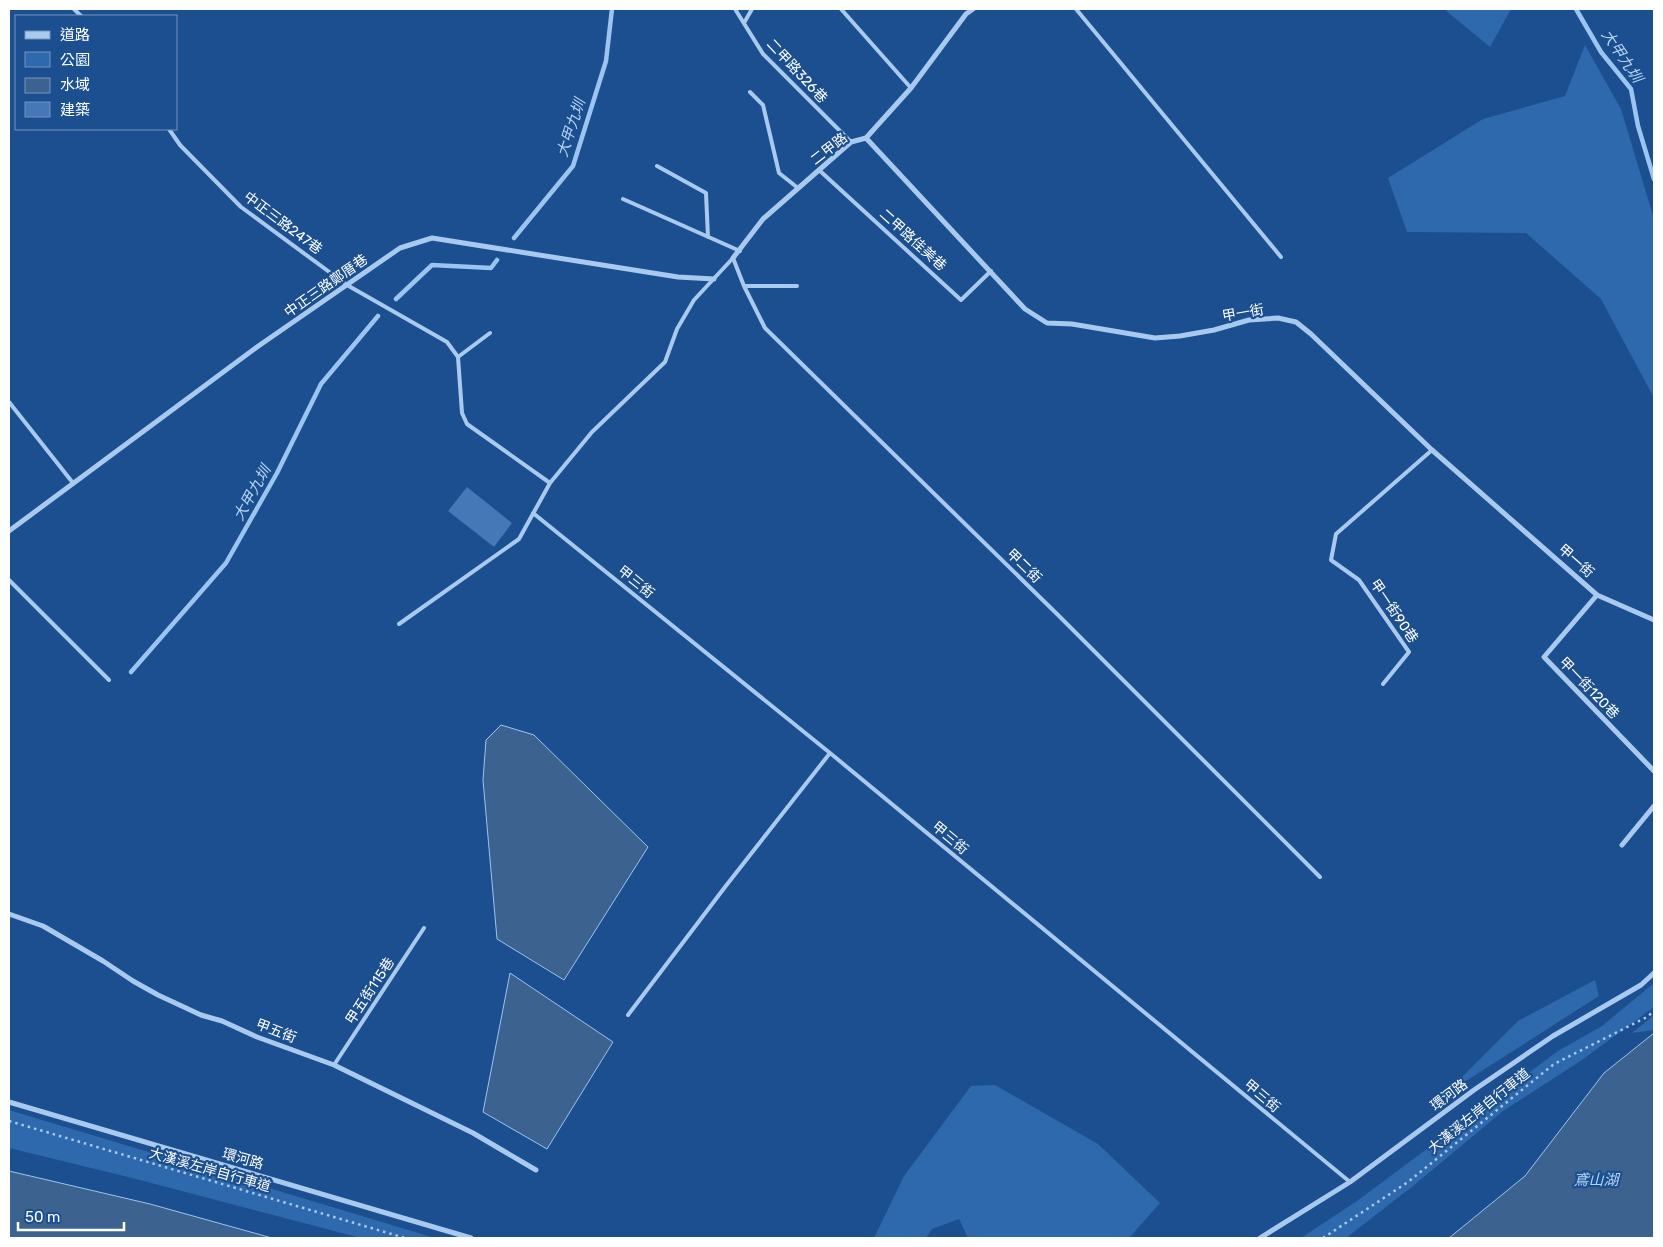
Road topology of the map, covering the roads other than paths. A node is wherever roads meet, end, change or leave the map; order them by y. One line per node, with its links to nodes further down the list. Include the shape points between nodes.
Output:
1 (735, 9): 8 (lane, 二甲路326巷)
2 (752, 9): 8 (lane)
3 (841, 9): 9 (lane)
4 (963, 9): 7 (lane)
5 (973, 9): 7 (street, 二甲路)
6 (1076, 9): 20 (lane)
7 (966, 14): 9 (street, 二甲路)
8 (744, 23): 13 (lane, 二甲路326巷, via 762,54)
9 (911, 88): 12 (street, 二甲路)
10 (750, 92): 16 (lane, via 763,105 779,173)
11 (170, 130): 24 (lane, 中正三路247巷, via 241,207)
12 (866, 138): 13 (street, 二甲路); 22 (street, 甲一街)
13 (850, 142): 15 (street, 二甲路)
14 (657, 166): 18 (lane, via 706,193)
15 (819, 170): 16 (street, 二甲路); 22 (lane, 二甲路佳美巷, via 961,300)
16 (798, 188): 19 (street, 二甲路, via 763,219)
17 (623, 199): 18 (lane)
18 (708, 237): 19 (lane)
19 (740, 251): 21 (street, 二甲路)
20 (1280, 257)
21 (733, 258): 23 (lane); 25 (lane, 甲二街)
22 (991, 271): 30 (street, 甲一街, via 1025,309 1047,323 1155,338 1214,330 1249,320 1278,318 1296,322)
23 (714, 279): 24 (street, 中正三路鄭厝巷, via 678,277 432,238 400,248); 32 (lane, via 694,300 677,329 664,362 592,432)
24 (347, 285): 28 (lane, 中正三路247巷, via 448,342); 31 (street, 中正三路鄭厝巷)
25 (744, 286): 26 (lane); 45 (lane, 甲二街, via 765,328)
26 (797, 286)
27 (490, 333): 28 (lane)
28 (458, 357): 32 (lane, via 462,413 467,424)
29 (9, 402): 31 (lane)
30 (1432, 450): 36 (street, 甲一街); 40 (lane, 甲一街90巷, via 1336,534 1331,560 1359,580 1409,652)
31 (73, 483): 34 (street, 中正三路鄭厝巷)
32 (550, 483): 33 (lane)
33 (533, 513): 38 (lane, via 519,539); 41 (lane, 甲三街)
34 (9, 531)
35 (9, 580): 39 (lane)
36 (1597, 595): 37 (street, 甲一街); 42 (street, 甲一街120巷, via 1544,657)
37 (1654, 620)
38 (399, 624)
39 (109, 680)
40 (1383, 684)
41 (830, 753): 49 (lane); 53 (lane, 甲三街)
42 (1654, 771)
43 (1654, 806): 44 (street)
44 (1622, 845)
45 (1320, 877)
46 (9, 914): 50 (street, 甲五街, via 43,926 133,981 201,1015)
47 (424, 928): 50 (lane, 甲五街115巷)
48 (1654, 973): 53 (street, 環河路, via 1641,985 1553,1036 1474,1090)
49 (628, 1015)
50 (334, 1065): 52 (street, 甲五街, via 473,1133)
51 (9, 1102): 54 (street, 環河路)
52 (536, 1170)
53 (1350, 1182): 55 (street, 環河路)
54 (471, 1238)
55 (1260, 1238)

